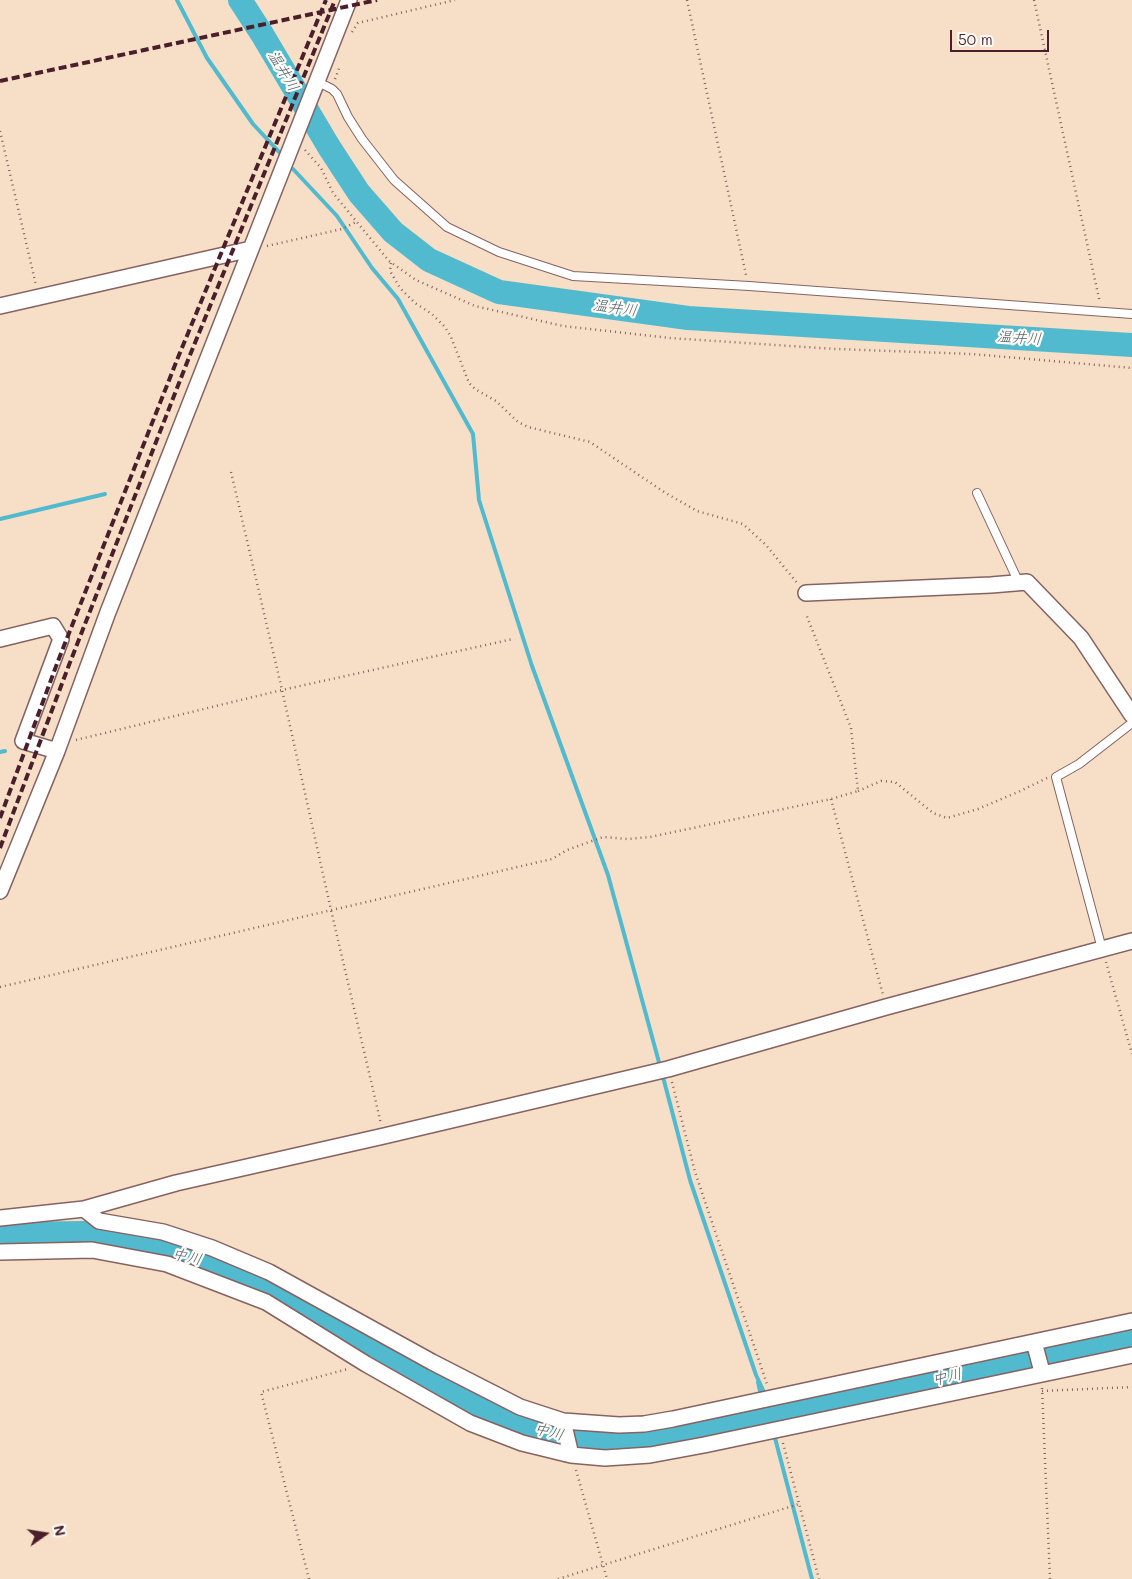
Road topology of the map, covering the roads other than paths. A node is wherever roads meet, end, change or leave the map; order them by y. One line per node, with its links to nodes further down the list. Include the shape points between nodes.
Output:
1 (348, 0): 2 (street)
2 (316, 81): 3 (street); 5 (lane, via 337,94 362,139 394,180 447,227 490,248 572,276)
3 (251, 249): 4 (street); 12 (street)
4 (0, 306)
5 (1132, 314)
6 (977, 493): 7 (lane)
7 (1019, 583): 8 (street); 10 (street, via 1027,582 1081,638)
8 (806, 593)
9 (0, 639): 12 (street, via 53,626 61,639 23,741)
10 (1132, 715)
11 (1132, 723): 15 (lane, via 1079,764 1056,777)
12 (58, 748): 13 (street)
13 (0, 891)
14 (1132, 940): 15 (street)
15 (1102, 949): 16 (street, via 662,1070 176,1183)
16 (84, 1209): 17 (street); 23 (street, via 99,1220 163,1232 270,1272 520,1408)
17 (0, 1218)
18 (0, 1252): 24 (street, via 92,1250 167,1264 266,1302 470,1423 522,1443)
19 (1132, 1321): 20 (street)
20 (1035, 1345): 22 (street); 23 (street, via 644,1424)
21 (1132, 1355): 22 (street)
22 (1041, 1371): 24 (street, via 704,1446 650,1455)
23 (564, 1424): 24 (street)
24 (572, 1456)

